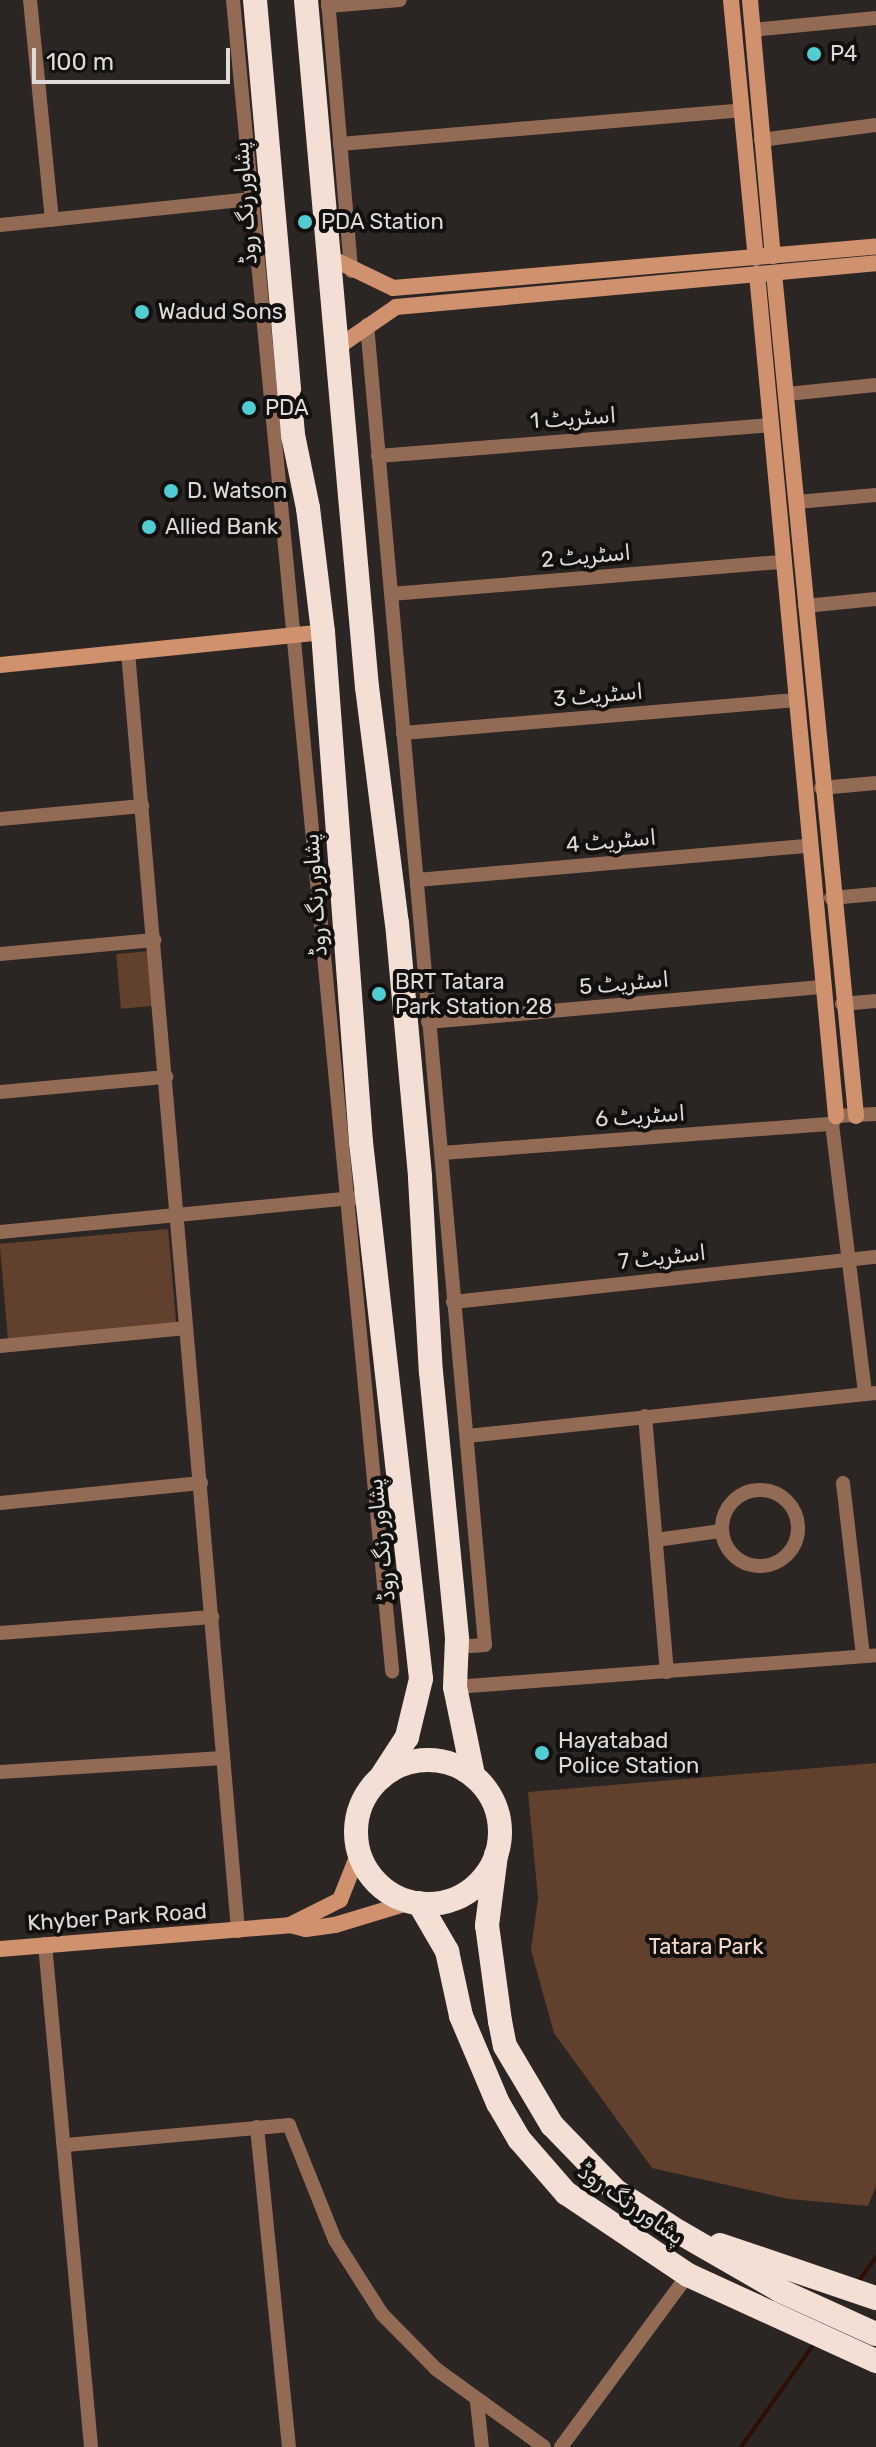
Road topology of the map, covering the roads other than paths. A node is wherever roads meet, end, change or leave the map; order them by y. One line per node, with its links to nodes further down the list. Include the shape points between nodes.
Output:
1 (30, 0): 15 (street)
2 (233, 0): 14 (street)
3 (255, 0): 14 (highway, پشاور رنگ روڈ)
4 (400, 0): 7 (street)
5 (731, 0): 10 (street)
6 (750, 0): 9 (street)
7 (321, 2): 13 (street); 19 (highway)
8 (876, 18): 9 (street)
9 (752, 30): 12 (street)
10 (741, 110): 13 (street); 20 (street)
11 (876, 125): 12 (street)
12 (761, 140): 20 (street)
13 (340, 144): 19 (street)
14 (261, 198): 15 (street); 33 (highway, پشاور رنگ روڈ); 34 (street)
15 (52, 220): 16 (street)
16 (0, 225)
17 (876, 247): 20 (street)
18 (876, 263): 20 (street)
19 (341, 264): 20 (street, via 393,288); 22 (highway)
20 (765, 265): 21 (street, via 396,307); 24 (street); 25 (street)
21 (367, 325): 22 (street); 26 (street)
22 (338, 347): 78 (highway, via 367,687 410,1062)
23 (876, 385): 24 (street)
24 (787, 394): 28 (street)
25 (771, 425): 26 (street, اسٹریٹ 1); 29 (street)
26 (378, 456): 30 (street)
27 (876, 495): 28 (street)
28 (797, 502): 32 (street)
29 (784, 562): 30 (street, اسٹریٹ 2); 37 (street)
30 (391, 594): 38 (street)
31 (876, 599): 32 (street)
32 (805, 606): 39 (street)
33 (323, 632): 34 (street); 60 (highway, پشاور رنگ روڈ)
34 (295, 635): 35 (street); 60 (street)
35 (128, 652): 36 (street); 42 (street)
36 (0, 665)
37 (796, 700): 38 (street, اسٹریٹ 3); 39 (street)
38 (403, 733): 45 (street)
39 (809, 755): 41 (street); 44 (street)
40 (876, 783): 41 (street)
41 (821, 788): 47 (street)
42 (142, 806): 43 (street); 48 (street)
43 (0, 819)
44 (809, 846): 45 (street, اسٹریٹ 4); 50 (street)
45 (417, 880): 53 (street)
46 (876, 894): 47 (street)
47 (831, 898): 52 (street)
48 (154, 940): 49 (street); 54 (street)
49 (0, 954)
50 (823, 987): 53 (street, اسٹریٹ 5); 58 (street)
51 (876, 1001): 52 (street)
52 (842, 1004): 57 (street)
53 (428, 1022): 59 (street)
54 (166, 1077): 55 (street); 61 (street)
55 (0, 1092)
56 (876, 1114): 57 (street, اسٹریٹ 6)
57 (856, 1116): 58 (street, اسٹریٹ 6)
58 (834, 1120): 59 (street, اسٹریٹ 6); 64 (street)
59 (442, 1153): 65 (street)
60 (358, 1198): 61 (street); 80 (street); 86 (highway, پشاور رنگ روڈ, via 421,1679 407,1737)
61 (176, 1215): 62 (street); 66 (street)
62 (0, 1232)
63 (876, 1257): 64 (street, اسٹریٹ 7)
64 (849, 1259): 65 (street, اسٹریٹ 7); 68 (street)
65 (453, 1302): 70 (street)
66 (186, 1328): 67 (street); 71 (street)
67 (0, 1346)
68 (871, 1394): 69 (street)
69 (645, 1416): 70 (street); 75 (street)
70 (467, 1436): 78 (street, via 485,1645)
71 (201, 1483): 73 (street); 76 (street)
72 (843, 1483): 79 (street)
73 (0, 1503)
74 (721, 1531): 74 (street, via 731,1553 765,1566 794,1545 797,1520 785,1498 748,1491 728,1507); 75 (street)
75 (656, 1540): 81 (street)
76 (212, 1617): 77 (street); 83 (street)
77 (0, 1633)
78 (457, 1647): 82 (highway)
79 (869, 1656): 81 (street)
80 (392, 1671)
81 (667, 1672): 82 (street)
82 (455, 1687): 85 (highway)
83 (223, 1758): 84 (street); 91 (street)
84 (0, 1772)
85 (473, 1775): 86 (highway, via 455,1765 417,1760); 88 (highway, via 497,1811)
86 (381, 1777): 87 (highway, via 359,1811)
87 (359, 1852): 89 (highway, via 373,1879); 90 (street, via 340,1900)
88 (496, 1855): 89 (highway, via 466,1893); 97 (highway, پشاور رنگ روڈ, via 487,1925 505,2046 552,2125 616,2191)
89 (415, 1902): 90 (street, via 335,1925); 96 (highway, پشاور رنگ روڈ, via 447,1951 461,2016 485,2077 519,2139 566,2193)
90 (290, 1925): 91 (street, Khyber Park Road)
91 (238, 1931): 92 (street, Khyber Park Road)
92 (45, 1944): 93 (street, Khyber Park Road); 95 (street)
93 (0, 1949)
94 (257, 2127): 95 (street); 101 (street, via 289,2125 335,2240 382,2314); 103 (street)
95 (66, 2145): 102 (street)
96 (688, 2275): 97 (highway, پشاور رنگ روڈ); 106 (street)
97 (780, 2290): 98 (highway); 99 (highway, پشاور رنگ روڈ); 100 (highway, پشاور رنگ روڈ)
98 (876, 2298)
99 (876, 2334)
100 (876, 2361)
101 (477, 2402): 104 (street); 105 (street)
102 (91, 2447)
103 (289, 2447)
104 (482, 2447)
105 (544, 2447)
106 (561, 2447)

